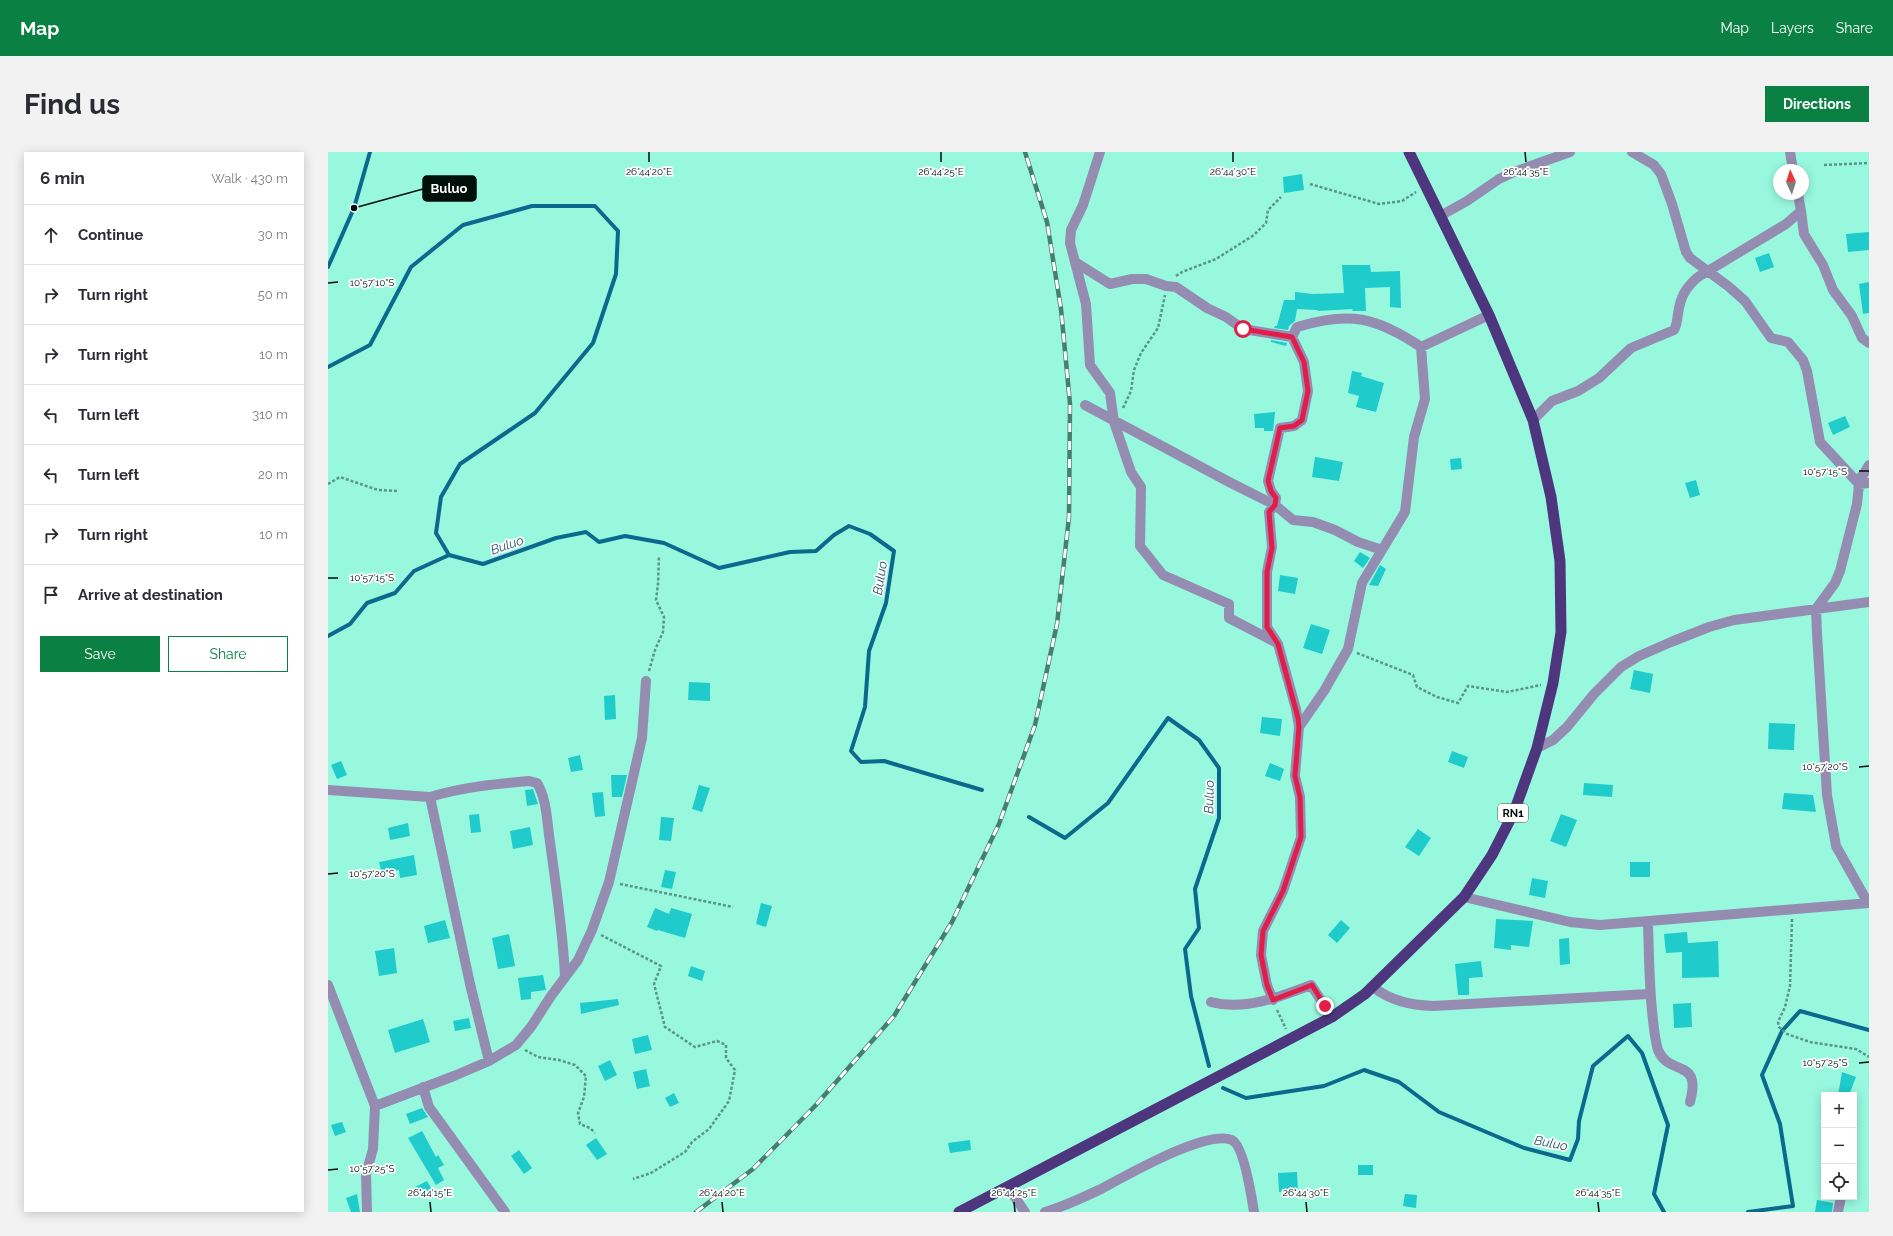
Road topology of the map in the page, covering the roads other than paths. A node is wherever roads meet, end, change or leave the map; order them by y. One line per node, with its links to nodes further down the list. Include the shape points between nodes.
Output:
1 (1100, 152): 10 (street, via 1083,205 1071,230 1070,243)
2 (1409, 152): 9 (highway, RN1)
3 (1570, 152): 9 (street, via 1514,172)
4 (1632, 152): 11 (street, via 1654,165 1661,174 1686,252)
5 (1790, 152): 6 (street)
6 (1792, 164)
7 (1799, 200): 8 (street)
8 (1800, 211): 11 (street, via 1786,224); 14 (street, via 1804,234 1823,265 1833,290 1852,316 1862,338)
9 (1440, 216): 12 (highway, RN1)
10 (1075, 262): 13 (street, via 1110,284 1146,279 1176,287 1243,329); 18 (street, via 1086,304 1090,365 1110,393)
11 (1708, 271): 17 (street, via 1686,289 1674,330 1631,348 1599,378 1552,401); 20 (street, via 1745,301 1771,338 1788,342 1796,350 1807,371 1820,442 1842,468)
12 (1489, 315): 15 (street); 17 (highway, RN1)
13 (1292, 337): 15 (street, via 1297,327 1320,320 1342,318 1376,322 1397,331); 21 (street, via 1304,362 1308,391 1302,420 1294,426 1280,428 1268,481 1276,498)
14 (1869, 343)
15 (1421, 347): 22 (street, via 1425,399 1414,437 1405,512)
16 (1086, 405): 18 (street)
17 (1533, 420): 28 (highway, RN1, via 1551,497 1560,561 1561,632 1553,683)
18 (1114, 422): 21 (street); 25 (street, via 1130,472 1141,488 1140,546 1163,575 1229,604 1229,618)
19 (1869, 465): 20 (street)
20 (1862, 483): 24 (street, via 1840,571 1835,583)
21 (1275, 505): 22 (street, via 1293,520 1313,522); 25 (street, via 1269,512 1272,548 1267,572 1267,627)
22 (1382, 550): 27 (street, via 1362,583 1348,649 1324,691)
23 (1869, 602): 24 (street)
24 (1816, 609): 28 (street, via 1721,623 1639,656 1609,678 1553,740); 32 (street, via 1827,796 1836,846)
25 (1278, 644): 27 (street)
26 (646, 681): 34 (street, via 642,738 609,882 592,930 578,960)
27 (1299, 727): 38 (street, via 1295,776 1300,797 1301,837 1283,891 1263,931 1261,955)
28 (1536, 748): 31 (highway, RN1, via 1514,812 1492,855)
29 (328, 790): 30 (street)
30 (430, 797): 34 (street, via 454,789 476,786 529,781 537,783 542,791 550,846); 41 (street)
31 (1464, 897): 33 (street, via 1570,922 1600,925); 36 (highway, RN1)
32 (1868, 903): 33 (street)
33 (1648, 922): 37 (street)
34 (565, 977): 41 (street, via 516,1045)
35 (328, 985): 44 (street)
36 (1373, 987): 37 (street, via 1384,996 1399,1001 1433,1006); 40 (highway, RN1)
37 (1649, 994): 43 (street, via 1658,1048 1665,1062 1681,1068 1694,1081)
38 (1273, 1000): 39 (street, via 1224,1006); 40 (street, via 1312,985)
39 (1211, 1002)
40 (1332, 1017): 45 (highway, RN1)
41 (489, 1061): 42 (street)
42 (423, 1087): 44 (street); 48 (street, via 429,1107)
43 (1690, 1102)
44 (375, 1106): 47 (street, via 373,1149 366,1174)
45 (1008, 1187): 49 (highway, RN1); 50 (street)
46 (1840, 1200): 53 (street)
47 (367, 1212)
48 (505, 1212)
49 (959, 1212)
50 (1025, 1212)
51 (1045, 1212): 52 (street, via 1098,1191 1168,1154 1199,1143 1221,1139 1232,1140 1237,1145 1247,1176)
52 (1254, 1212)
53 (1838, 1212)

